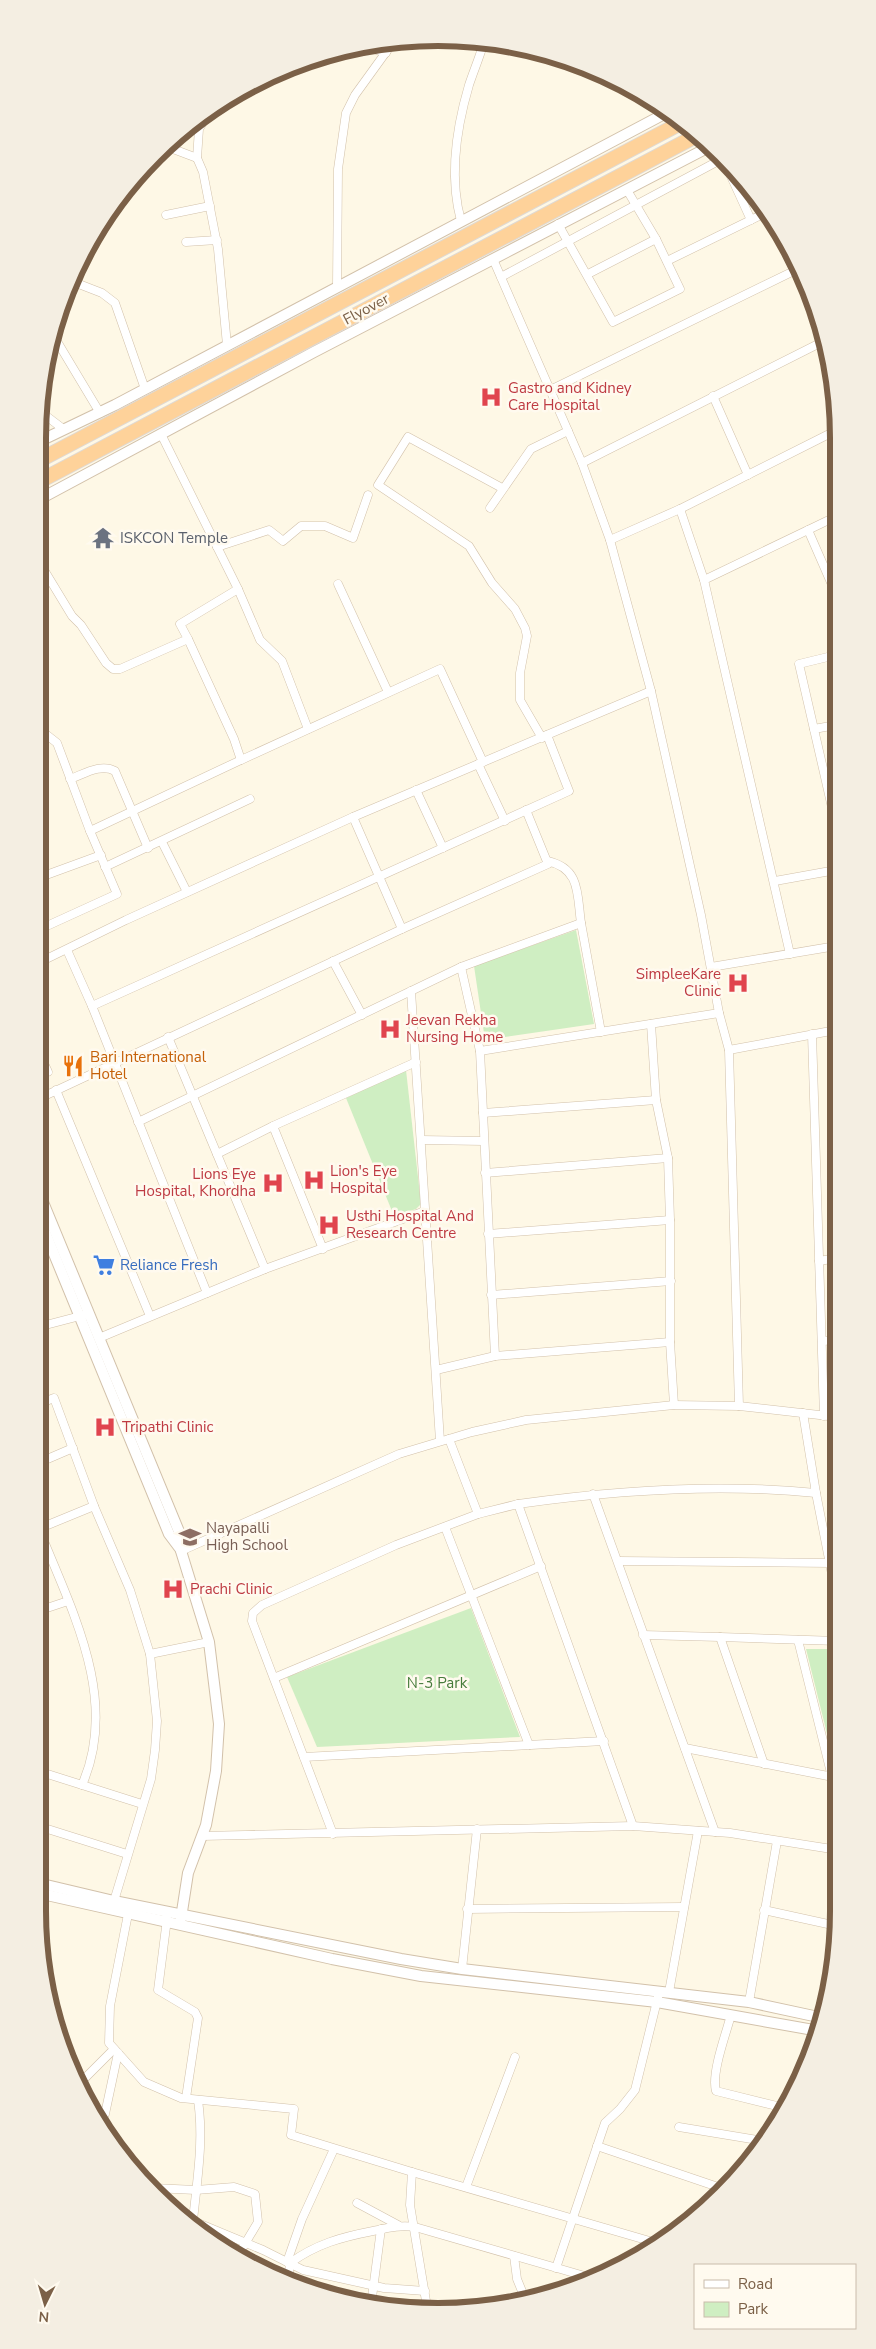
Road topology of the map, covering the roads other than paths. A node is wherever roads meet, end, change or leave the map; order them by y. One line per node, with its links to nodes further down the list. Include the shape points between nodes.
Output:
1 (482, 49): 20 (street, via 469,86 456,144 454,182)
2 (388, 50): 4 (street)
3 (380, 51): 4 (street)
4 (386, 53): 32 (street, via 346,113 338,169)
5 (661, 116): 20 (street)
6 (675, 126): 46 (highway, Flyover)
7 (200, 127): 11 (street)
8 (691, 139): 49 (highway, Flyover)
9 (174, 149): 11 (street)
10 (703, 150): 14 (street)
11 (198, 158): 16 (street)
12 (717, 163): 15 (street)
13 (732, 179): 19 (street)
14 (627, 190): 15 (street); 21 (street)
15 (636, 204): 22 (street); 25 (street)
16 (210, 206): 17 (street); 23 (street)
17 (166, 215)
18 (760, 215): 19 (street)
19 (751, 220): 27 (street)
20 (461, 221): 32 (street)
21 (558, 224): 25 (street); 26 (street)
22 (656, 239): 27 (street); 29 (street)
23 (216, 240): 24 (street); 35 (street)
24 (186, 242)
25 (569, 242): 29 (street); 30 (street)
26 (494, 259): 30 (street); 43 (street)
27 (667, 261): 29 (street, via 680,289 613,322)
28 (792, 272): 37 (street)
29 (588, 274)
30 (501, 277): 37 (street)
31 (78, 283): 36 (street, via 110,297 115,303)
32 (337, 287): 35 (street)
33 (58, 344): 39 (street)
34 (818, 344): 38 (street)
35 (227, 345): 36 (street)
36 (145, 389): 39 (street)
37 (550, 390): 42 (street)
38 (713, 396): 47 (street); 48 (street)
39 (100, 413): 41 (street)
40 (47, 416): 41 (street)
41 (62, 428): 45 (street)
42 (568, 431): 47 (street); 50 (street, via 531,449)
43 (161, 434): 51 (street); 58 (street)
44 (830, 434): 48 (street)
45 (46, 437)
46 (46, 458)
47 (582, 463): 57 (street)
48 (748, 475): 54 (street)
49 (46, 478)
50 (502, 488): 53 (street); 72 (street, via 408,437 378,485 469,546 492,583 515,609 526,636 520,673 520,700)
51 (46, 495)
52 (368, 495): 58 (street, via 353,538 325,526 301,526 283,541 269,530)
53 (490, 508)
54 (680, 509): 57 (street); 60 (street)
55 (830, 519): 56 (street)
56 (808, 530): 60 (street); 61 (street)
57 (610, 540): 66 (street)
58 (217, 547): 63 (street)
59 (46, 573): 64 (street, via 72,616 111,668 120,668)
60 (704, 580): 93 (street)
61 (830, 580)
62 (338, 584): 67 (street)
63 (238, 589): 64 (street, via 180,624); 69 (street, via 260,640 282,661)
64 (188, 639): 73 (street)
65 (830, 656): 70 (street, via 799,664)
66 (651, 691): 72 (street); 104 (street)
67 (388, 692): 69 (street); 74 (street, via 440,669)
68 (830, 726): 70 (street)
69 (308, 729): 73 (street)
70 (814, 729): 76 (street)
71 (46, 734): 75 (street, via 57,743)
72 (545, 736): 74 (street); 79 (street, via 569,790)
73 (241, 760): 80 (street)
74 (480, 763): 77 (street); 82 (street)
75 (70, 780): 80 (street, via 98,769 111,769 118,775); 83 (street)
76 (830, 786)
77 (416, 790): 81 (street); 86 (street)
78 (250, 799): 84 (street)
79 (526, 810): 82 (street); 88 (street)
80 (133, 813): 83 (street); 85 (street)
81 (352, 817): 92 (street); 94 (street)
82 (504, 820): 86 (street)
83 (90, 832): 87 (street)
84 (162, 842): 85 (street); 94 (street)
85 (148, 848): 89 (street)
86 (443, 848): 92 (street)
87 (101, 855): 89 (street); 91 (street)
88 (547, 861): 95 (street, via 561,864 574,877); 97 (street, via 548,864)
89 (105, 867): 96 (street, via 117,894)
90 (830, 871): 93 (street)
91 (46, 875)
92 (378, 876): 97 (street); 106 (street)
93 (775, 881): 100 (street)
94 (187, 892): 99 (street)
95 (581, 923): 103 (street); 111 (street)
96 (46, 926)
97 (402, 929): 102 (street)
98 (830, 947): 100 (street)
99 (67, 950): 101 (street); 106 (street)
100 (790, 954): 104 (street)
101 (46, 959)
102 (332, 961): 108 (street); 113 (street)
103 (461, 967): 105 (street); 115 (street)
104 (711, 967): 107 (street)
105 (411, 991): 108 (street); 117 (street)
106 (92, 1006): 116 (street)
107 (719, 1014): 109 (street); 114 (street)
108 (362, 1015): 122 (street)
109 (651, 1024): 111 (street); 123 (street)
110 (830, 1031): 112 (street)
111 (601, 1032): 115 (street)
112 (812, 1034): 114 (street); 139 (street)
113 (168, 1037): 116 (street); 122 (street)
114 (729, 1050): 155 (street)
115 (480, 1051): 124 (street)
116 (114, 1062): 120 (street); 125 (street)
117 (416, 1062): 126 (street); 127 (street)
118 (46, 1068): 119 (street)
119 (48, 1072)
120 (56, 1090): 121 (street); 145 (street)
121 (46, 1094)
122 (192, 1096): 125 (street); 129 (street)
123 (656, 1100): 124 (street); 130 (street)
124 (482, 1113): 128 (street)
125 (138, 1122): 142 (street)
126 (273, 1126): 129 (street); 137 (street)
127 (421, 1140): 128 (street); 132 (street)
128 (484, 1141): 131 (street)
129 (216, 1154): 140 (street)
130 (668, 1158): 131 (street); 134 (street)
131 (485, 1173): 136 (street)
132 (425, 1211): 137 (street); 152 (street)
133 (46, 1212): 144 (street)
134 (670, 1220): 136 (street); 141 (street)
135 (46, 1233): 144 (street)
136 (488, 1234): 143 (street)
137 (323, 1249): 140 (street)
138 (830, 1259): 139 (street)
139 (819, 1261): 149 (street)
140 (265, 1269): 142 (street)
141 (671, 1281): 143 (street); 150 (street)
142 (207, 1293): 145 (street)
143 (491, 1295): 151 (street)
144 (84, 1316): 146 (street); 147 (street); 171 (street, via 169,1534)
145 (150, 1316): 147 (street)
146 (46, 1325)
147 (99, 1338): 171 (street, via 180,1534)
148 (830, 1340): 149 (street)
149 (822, 1341): 157 (street)
150 (670, 1342): 151 (street); 154 (street)
151 (495, 1356): 152 (street)
152 (436, 1370): 160 (street)
153 (46, 1401): 161 (street, via 54,1398)
154 (674, 1405): 155 (street); 159 (street, via 526,1420)
155 (739, 1406): 156 (street)
156 (803, 1413): 157 (street); 163 (street)
157 (824, 1416): 158 (street)
158 (830, 1417)
159 (450, 1439): 160 (street); 167 (street)
160 (440, 1442): 171 (street, via 399,1454)
161 (73, 1448): 162 (street); 166 (street)
162 (46, 1460)
163 (816, 1493): 164 (street, via 710,1489); 172 (street)
164 (593, 1494): 165 (street); 173 (street)
165 (518, 1504): 167 (street); 175 (street)
166 (94, 1506): 168 (street); 184 (street, via 130,1590)
167 (478, 1514): 169 (street)
168 (46, 1526)
169 (446, 1527): 176 (street); 185 (street, via 262,1605 253,1613 252,1621)
170 (46, 1548): 177 (street)
171 (181, 1551): 183 (street)
172 (830, 1558)
173 (618, 1561): 174 (street); 179 (street)
174 (830, 1563)
175 (541, 1566): 176 (street); 186 (street)
176 (472, 1593): 185 (street); 187 (street)
177 (68, 1601): 178 (street); 194 (street, via 86,1650 95,1708 95,1746)
178 (46, 1608)
179 (644, 1635): 180 (street); 188 (street)
180 (720, 1637): 181 (street); 191 (street)
181 (798, 1640): 182 (street); 190 (street)
182 (830, 1641)
183 (209, 1642): 184 (street); 202 (street, via 218,1724 216,1771)
184 (150, 1654): 195 (street, via 157,1720 151,1779)
185 (274, 1678): 189 (street)
186 (604, 1741): 187 (street); 196 (street)
187 (529, 1745): 189 (street)
188 (685, 1748): 191 (street); 200 (street)
189 (304, 1757): 201 (street)
190 (830, 1759)
191 (764, 1764): 193 (street)
192 (46, 1774): 194 (street)
193 (830, 1777)
194 (82, 1786): 195 (street)
195 (142, 1804): 205 (street)
196 (633, 1826): 198 (street); 199 (street)
197 (46, 1829): 205 (street)
198 (477, 1829): 201 (street); 211 (street)
199 (698, 1831): 200 (street); 210 (street)
200 (715, 1832): 203 (street)
201 (334, 1834): 202 (street)
202 (202, 1836): 214 (street, via 188,1873)
203 (777, 1841): 204 (street); 212 (street)
204 (830, 1849)
205 (127, 1854): 208 (street)
206 (46, 1885): 208 (street)
207 (46, 1895): 213 (street)
208 (114, 1901): 209 (street)
209 (131, 1902): 213 (street); 215 (street)
210 (684, 1907): 211 (street); 219 (street)
211 (467, 1908): 218 (street)
212 (764, 1910): 217 (street); 221 (street)
213 (128, 1913): 215 (street); 225 (street, via 110,2006 109,2043)
214 (181, 1913): 215 (street); 216 (street); 218 (street)
215 (167, 1916): 216 (street); 228 (street, via 158,1990 194,2012 198,2018)
216 (181, 1924): 220 (street, via 421,1976)
217 (829, 1925)
218 (462, 1969): 219 (street)
219 (664, 1991): 220 (street); 221 (street)
220 (658, 2002): 222 (street); 234 (street, via 635,2090 605,2123)
221 (749, 2002): 223 (street)
222 (731, 2015): 224 (street); 230 (street, via 714,2085 716,2091)
223 (815, 2016)
224 (811, 2030)
225 (116, 2051): 227 (street); 228 (street, via 144,2082); 231 (street)
226 (514, 2057): 238 (street)
227 (85, 2079)
228 (186, 2098): 229 (street)
229 (198, 2100): 235 (street, via 294,2108 291,2135); 240 (street, via 201,2141)
230 (777, 2106)
231 (104, 2116)
232 (679, 2127): 233 (street)
233 (755, 2140)
234 (597, 2146): 237 (street); 243 (street)
235 (334, 2149): 236 (street); 252 (street, via 302,2219)
236 (412, 2172): 238 (street); 246 (street, via 410,2205)
237 (716, 2186)
238 (466, 2187): 243 (street)
239 (161, 2188): 240 (street)
240 (196, 2190): 242 (street); 249 (street, via 234,2188 256,2194 258,2222)
241 (357, 2203): 244 (street)
242 (193, 2217)
243 (573, 2218): 248 (street); 253 (street)
244 (398, 2225): 246 (street); 247 (street)
245 (205, 2226): 249 (street)
246 (415, 2227): 251 (street); 257 (street)
247 (381, 2229): 252 (street, via 339,2237); 256 (street)
248 (649, 2241)
249 (247, 2243): 250 (street); 252 (street)
250 (242, 2250)
251 (514, 2256): 253 (street); 258 (street)
252 (288, 2262): 254 (street); 256 (street, via 303,2270)
253 (556, 2268): 255 (street)
254 (288, 2273)
255 (582, 2275)
256 (373, 2286): 257 (street); 259 (street)
257 (425, 2291): 260 (street)
258 (523, 2293)
259 (372, 2297)
260 (426, 2303)

